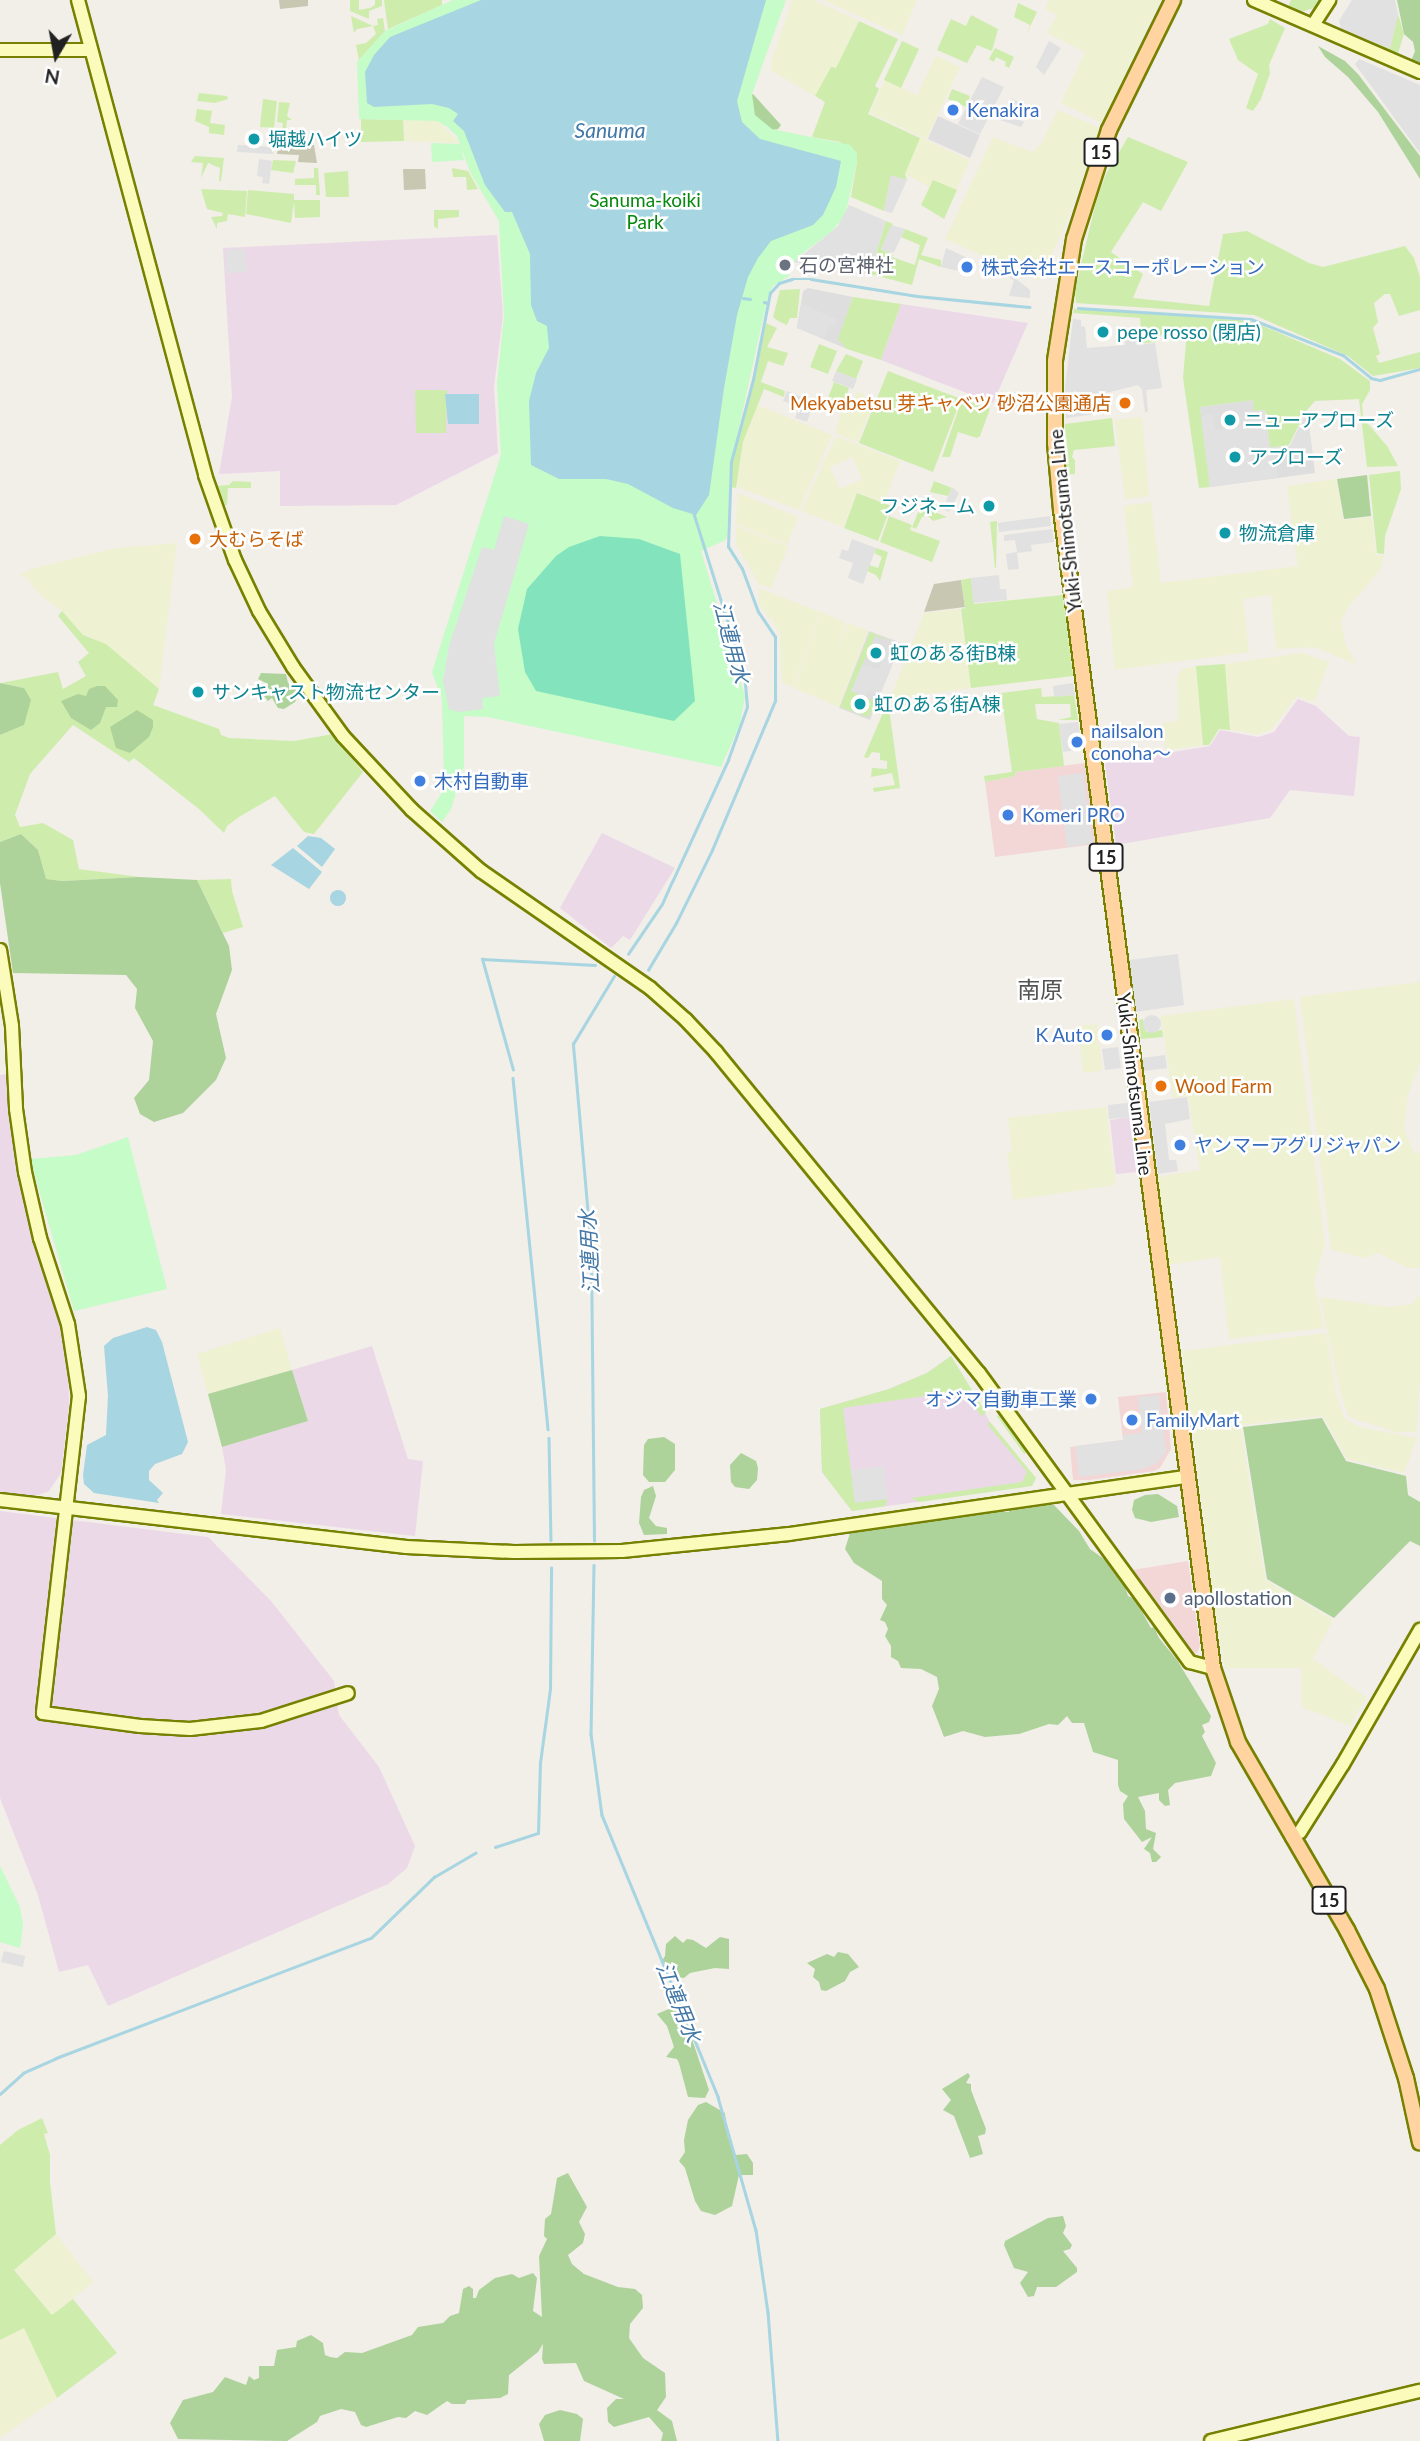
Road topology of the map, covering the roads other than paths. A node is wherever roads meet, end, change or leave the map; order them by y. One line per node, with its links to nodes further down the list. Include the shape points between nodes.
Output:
1 (78, 0): 7 (street)
2 (1173, 0): 10 (main road, Yuki-Shimotsuma Line / 15, via 1108,131 1074,239 1058,332 1054,405 1061,510)
3 (1254, 0): 5 (street)
4 (1329, 0): 5 (street)
5 (1312, 25): 8 (street)
6 (0, 50): 7 (street)
7 (91, 50): 11 (street, via 211,491 235,560 293,667 343,736 412,810 481,871 650,988 686,1020 860,1224 979,1373)
8 (1420, 72)
9 (0, 950): 13 (street, via 25,1172 76,1367 79,1396)
10 (1186, 1477): 11 (street); 15 (main road, Yuki-Shimotsuma Line / 15)
11 (1066, 1493): 13 (street, via 789,1534 622,1551 406,1547); 15 (street, via 1191,1662)
12 (0, 1500): 13 (street)
13 (68, 1508): 16 (street, via 43,1713 140,1726 202,1728 261,1721)
14 (1420, 1630): 17 (street, via 1343,1764 1300,1832)
15 (1213, 1668): 17 (main road, Yuki-Shimotsuma Line / 15, via 1238,1742)
16 (348, 1693)
17 (1292, 1837): 18 (main road, Yuki-Shimotsuma Line / 15, via 1377,1989 1406,2078)
18 (1420, 2142)
19 (1420, 2391): 20 (street)
20 (1211, 2441)

